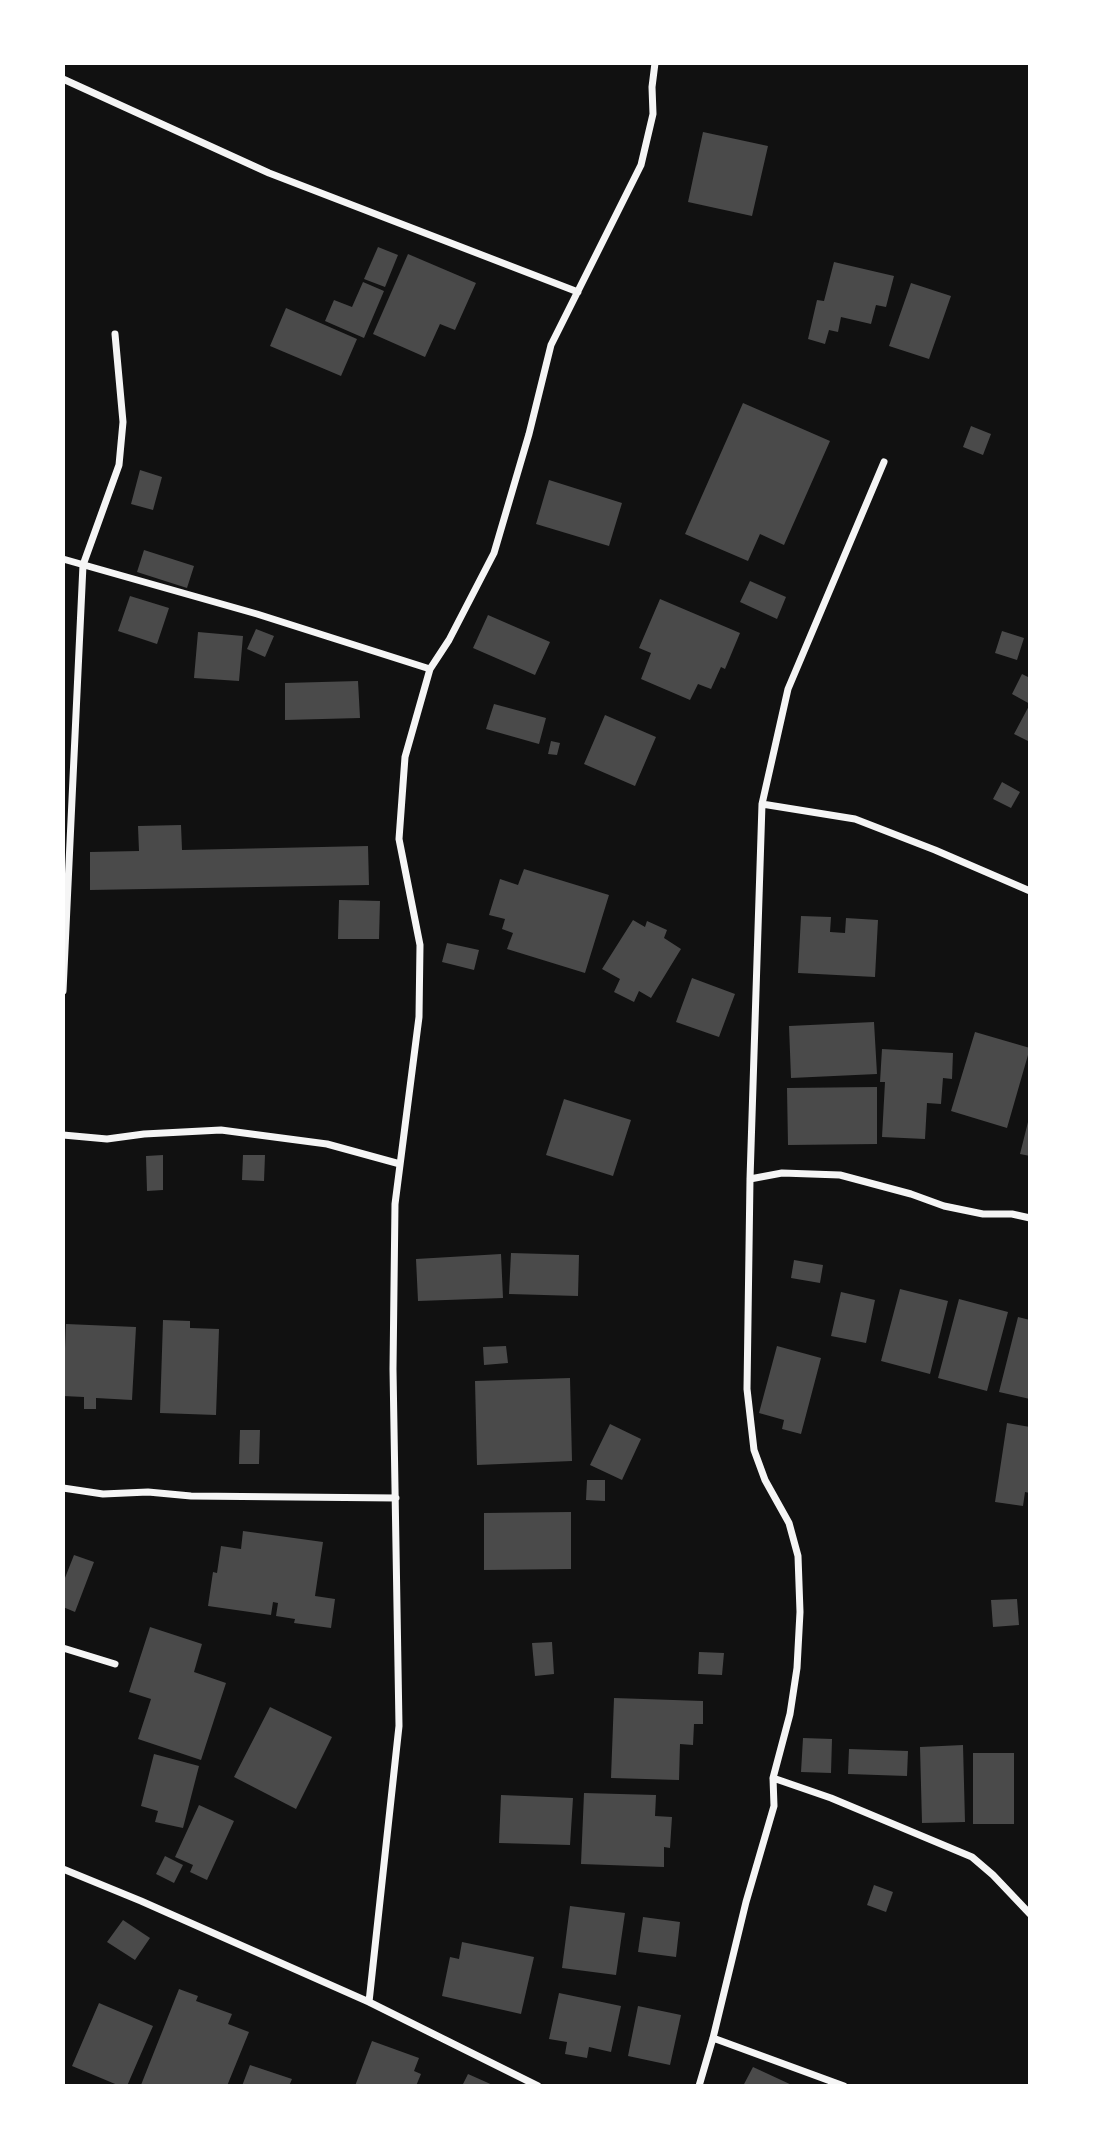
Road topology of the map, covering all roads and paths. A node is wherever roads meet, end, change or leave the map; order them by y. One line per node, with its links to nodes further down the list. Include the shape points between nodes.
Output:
1 (655, 63): 3 (street, via 653,114 641,165)
2 (63, 79): 3 (street, via 269,173)
3 (578, 292): 8 (street, via 551,345 494,553)
4 (115, 334): 7 (street, via 123,422 120,465)
5 (884, 462): 9 (street, via 788,689)
6 (63, 559): 7 (street)
7 (83, 565): 8 (street); 11 (street)
8 (430, 669): 13 (street, via 405,757 399,839 420,944 419,1017)
9 (762, 804): 10 (street, via 855,819); 14 (street)
10 (1030, 891)
11 (63, 991)
12 (63, 1135): 13 (street, via 107,1139 221,1130 327,1144)
13 (400, 1164): 17 (street, via 394,1231)
14 (750, 1179): 15 (street, via 782,1173 840,1175 944,1206); 20 (street, via 747,1389 754,1450 789,1522 798,1556 797,1668)
15 (1030, 1218)
16 (63, 1488): 17 (street, via 103,1494)
17 (396, 1498): 23 (street, via 399,1727)
18 (63, 1648): 19 (street)
19 (115, 1664)
20 (773, 1778): 22 (street, via 972,1857); 24 (street, via 774,1806)
21 (63, 1869): 23 (street)
22 (1030, 1913)
23 (369, 2002): 25 (street)
24 (713, 2038): 26 (street); 27 (street)
25 (538, 2086)
26 (699, 2086)
27 (844, 2086)

